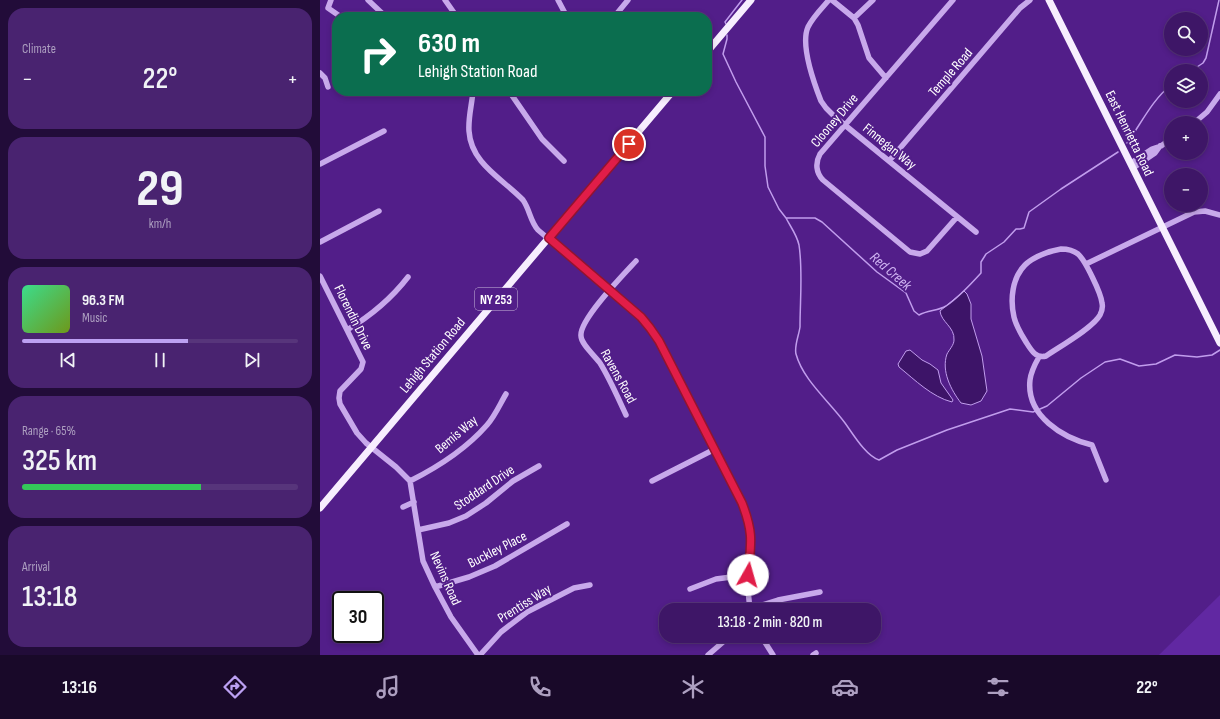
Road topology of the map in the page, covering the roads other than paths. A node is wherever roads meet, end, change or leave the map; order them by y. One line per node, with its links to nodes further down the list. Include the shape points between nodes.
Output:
1 (331, 0): 13 (street, via 328,8)
2 (368, 0): 14 (street)
3 (445, 0): 15 (street)
4 (558, 0): 16 (street)
5 (628, 0): 17 (street)
6 (751, 0): 19 (main road)
7 (829, 0): 28 (street, Finnegan Way, via 810,24 805,43 821,101 830,113)
8 (832, 0): 18 (street)
9 (873, 0): 18 (street)
10 (952, 0): 21 (street, Clooney Drive)
11 (1030, 0): 32 (street, Temple Road, via 1020,8)
12 (1049, 0): 34 (main road, East Henrietta Road)
13 (334, 12)
14 (381, 12)
15 (453, 12)
16 (564, 12)
17 (618, 12)
18 (854, 18): 21 (street, via 869,58)
19 (712, 46)
20 (320, 73): 22 (street)
21 (886, 78): 28 (street, Clooney Drive)
22 (328, 87)
23 (1220, 94): 27 (street)
24 (472, 96): 40 (street, via 469,130 476,154 484,165 523,200 535,227)
25 (512, 96): 31 (street, via 542,139)
26 (670, 96): 40 (main road, Lehigh Station Road / NY 253)
27 (1202, 116)
28 (845, 125): 32 (street, Finnegan Way); 37 (street, Clooney Drive, via 818,157 817,170 820,177 907,250 916,254 927,251)
29 (384, 131): 33 (street)
30 (1164, 144): 34 (street, via 1152,149)
31 (564, 160)
32 (889, 161): 37 (street, Finnegan Way)
33 (320, 164)
34 (1132, 165): 38 (main road, East Henrietta Road)
35 (379, 211): 41 (street)
36 (1220, 215): 38 (street, via 1194,212)
37 (957, 217): 39 (street, Finnegan Way)
38 (1162, 227): 43 (street); 48 (main road, East Henrietta Road)
39 (976, 232)
40 (549, 238): 46 (street); 52 (main road, Lehigh Station Road / NY 253)
41 (320, 242)
42 (636, 261): 46 (street)
43 (1086, 264): 49 (street, via 1101,297 1101,314 1089,327 1046,356); 49 (street, via 1076,252 1061,249 1028,262 1020,270 1012,295 1014,316 1029,347)
44 (320, 276): 47 (street, Florendin Drive)
45 (408, 277): 47 (street, via 381,308)
46 (610, 291): 51 (street, Ravens Road, via 586,320 580,336 600,363); 53 (street, via 641,317 655,334)
47 (347, 330): 52 (street, Florendin Drive, via 363,365 340,391 339,398 357,433)
48 (1220, 343)
49 (1039, 357): 55 (street, via 1030,380 1031,397 1038,411 1054,429 1092,445)
50 (506, 394): 56 (street, Bemis Way, via 487,424 468,443 437,466)
51 (626, 415)
52 (372, 447): 56 (street); 60 (main road, Lehigh Station Road / NY 253)
53 (715, 449): 57 (street); 63 (street, via 742,503 750,527 752,542)
54 (539, 466): 62 (street, Stoddard Drive, via 513,481 466,516)
55 (1106, 480)
56 (410, 481): 58 (street, Nevins Road)
57 (652, 481)
58 (414, 502): 59 (street); 62 (street, Nevins Road)
59 (403, 507)
60 (320, 508)
61 (567, 524): 65 (street, Buckley Place, via 495,566)
62 (418, 530): 65 (street, Nevins Road, via 423,561)
63 (748, 575): 66 (street, via 716,579); 68 (street)
64 (590, 585): 72 (street, Prentiss Way, via 568,591 527,612 501,632)
65 (435, 587): 72 (street, Nevins Road, via 456,626)
66 (690, 589)
67 (820, 592): 69 (street)
68 (750, 603)
69 (769, 603)
70 (722, 643): 73 (street)
71 (765, 643): 74 (street)
72 (479, 655)
73 (708, 655)
74 (773, 655)

